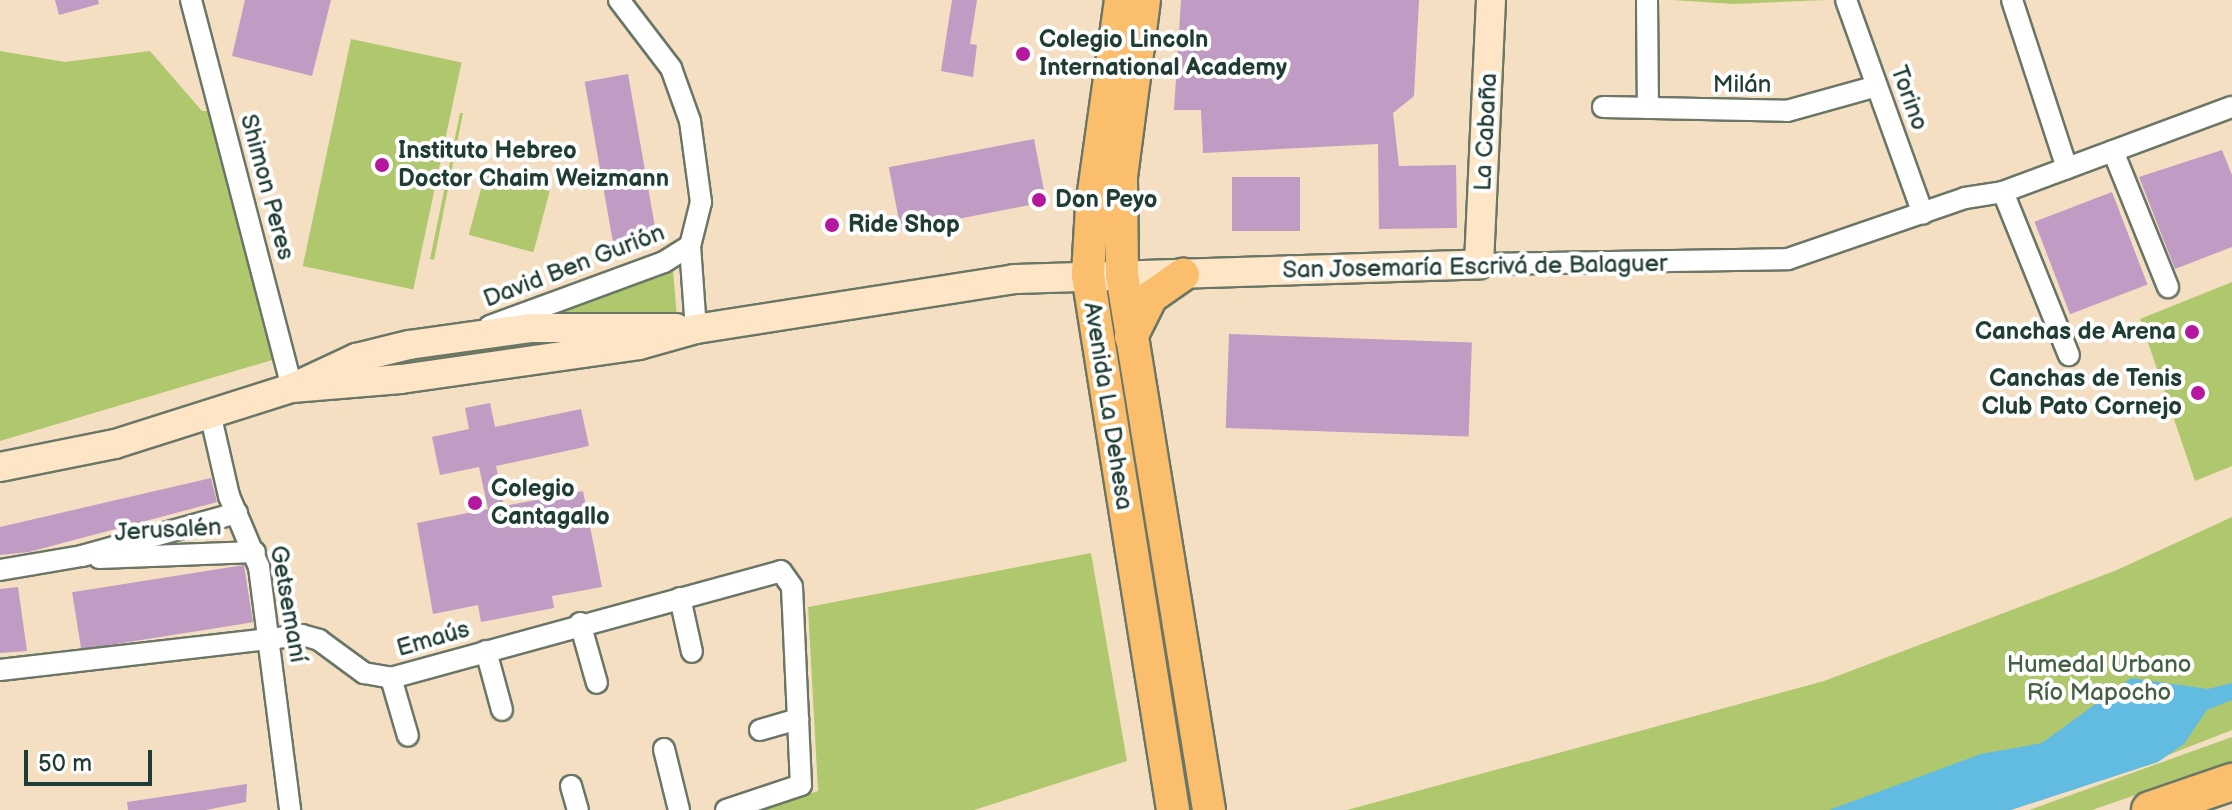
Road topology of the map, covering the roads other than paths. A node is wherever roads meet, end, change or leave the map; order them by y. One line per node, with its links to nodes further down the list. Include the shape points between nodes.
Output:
1 (191, 0): 29 (street, Shimon Peres)
2 (619, 0): 17 (street, David Ben Gurión, via 659,47 683,94 701,202)
3 (1121, 0): 19 (main road, Avenida La Dehesa, via 1092,207)
4 (1144, 0): 20 (main road, Avenida La Dehesa, via 1121,178)
5 (1491, 0): 18 (street, La Cabaña)
6 (1647, 0): 11 (street)
7 (1846, 0): 9 (street, Torino)
8 (2012, 0): 14 (street)
9 (1877, 86): 11 (street, Milán, via 1787,111); 16 (street, Torino)
10 (1603, 107): 11 (street, Milán)
11 (1648, 108)
12 (2229, 115): 13 (street, San Josemaría Escrivá de Balaguer)
13 (2113, 151): 14 (street, San Josemaría Escrivá de Balaguer); 22 (street)
14 (2067, 168): 15 (street, San Josemaría Escrivá de Balaguer)
15 (2003, 192): 16 (street, San Josemaría Escrivá de Balaguer, via 1965,198); 27 (street)
16 (1923, 214): 18 (street, San Josemaría Escrivá de Balaguer, via 1788,259)
17 (690, 246): 23 (street, David Ben Gurión); 24 (street, David Ben Gurión, via 664,262)
18 (1479, 264): 21 (street, San Josemaría Escrivá de Balaguer)
19 (1088, 275): 20 (street, San Josemaría Escrivá de Balaguer); 23 (street, San Josemaría Escrivá de Balaguer, via 1014,279); 56 (main road, Avenida La Dehesa)
20 (1122, 275): 21 (street, San Josemaría Escrivá de Balaguer); 25 (main road, Avenida La Dehesa)
21 (1183, 275): 25 (main road, via 1151,297)
22 (2168, 287)
23 (696, 329): 24 (street, San Josemaría Escrivá de Balaguer, via 637,325); 28 (street, San Josemaría Escrivá de Balaguer, via 639,345)
24 (475, 332): 26 (street, San Josemaría Escrivá de Balaguer)
25 (1131, 337): 57 (main road, Avenida La Dehesa)
26 (409, 345): 28 (street, via 391,365); 29 (street, San Josemaría Escrivá de Balaguer, via 325,369)
27 (2069, 355)
28 (401, 379): 29 (street, San Josemaría Escrivá de Balaguer)
29 (292, 388): 30 (street, San Josemaría Escrivá de Balaguer)
30 (210, 413): 31 (street, San Josemaría Escrivá de Balaguer, via 76,455); 32 (street, Getsemaní)
31 (0, 467)
32 (237, 513): 33 (street, Getsemaní); 34 (street, Jerusalén)
33 (255, 552): 34 (street, Jerusalén, via 111,560); 38 (street, Getsemaní)
34 (82, 556): 35 (street, Jerusalén)
35 (0, 570)
36 (680, 598): 37 (street, Emaús); 40 (street); 45 (street, Emaús, via 773,571 786,574 792,587)
37 (580, 623): 39 (street, Emaús); 43 (street)
38 (270, 637): 41 (street, Emaús); 42 (street, Emaús, via 310,637 364,673); 52 (street, Getsemaní)
39 (486, 651): 42 (street, Emaús); 44 (street)
40 (692, 652)
41 (0, 670)
42 (391, 678): 47 (street)
43 (597, 683)
44 (502, 710)
45 (798, 719): 46 (street); 55 (street, via 801,785)
46 (760, 730)
47 (408, 736)
48 (664, 749): 54 (street)
49 (2232, 782): 58 (highway)
50 (571, 786): 53 (street)
51 (2232, 805): 59 (highway)
52 (290, 810)
53 (578, 810)
54 (679, 810)
55 (726, 810)
56 (1173, 810)
57 (1209, 810)
58 (2150, 810)
59 (2218, 810)

